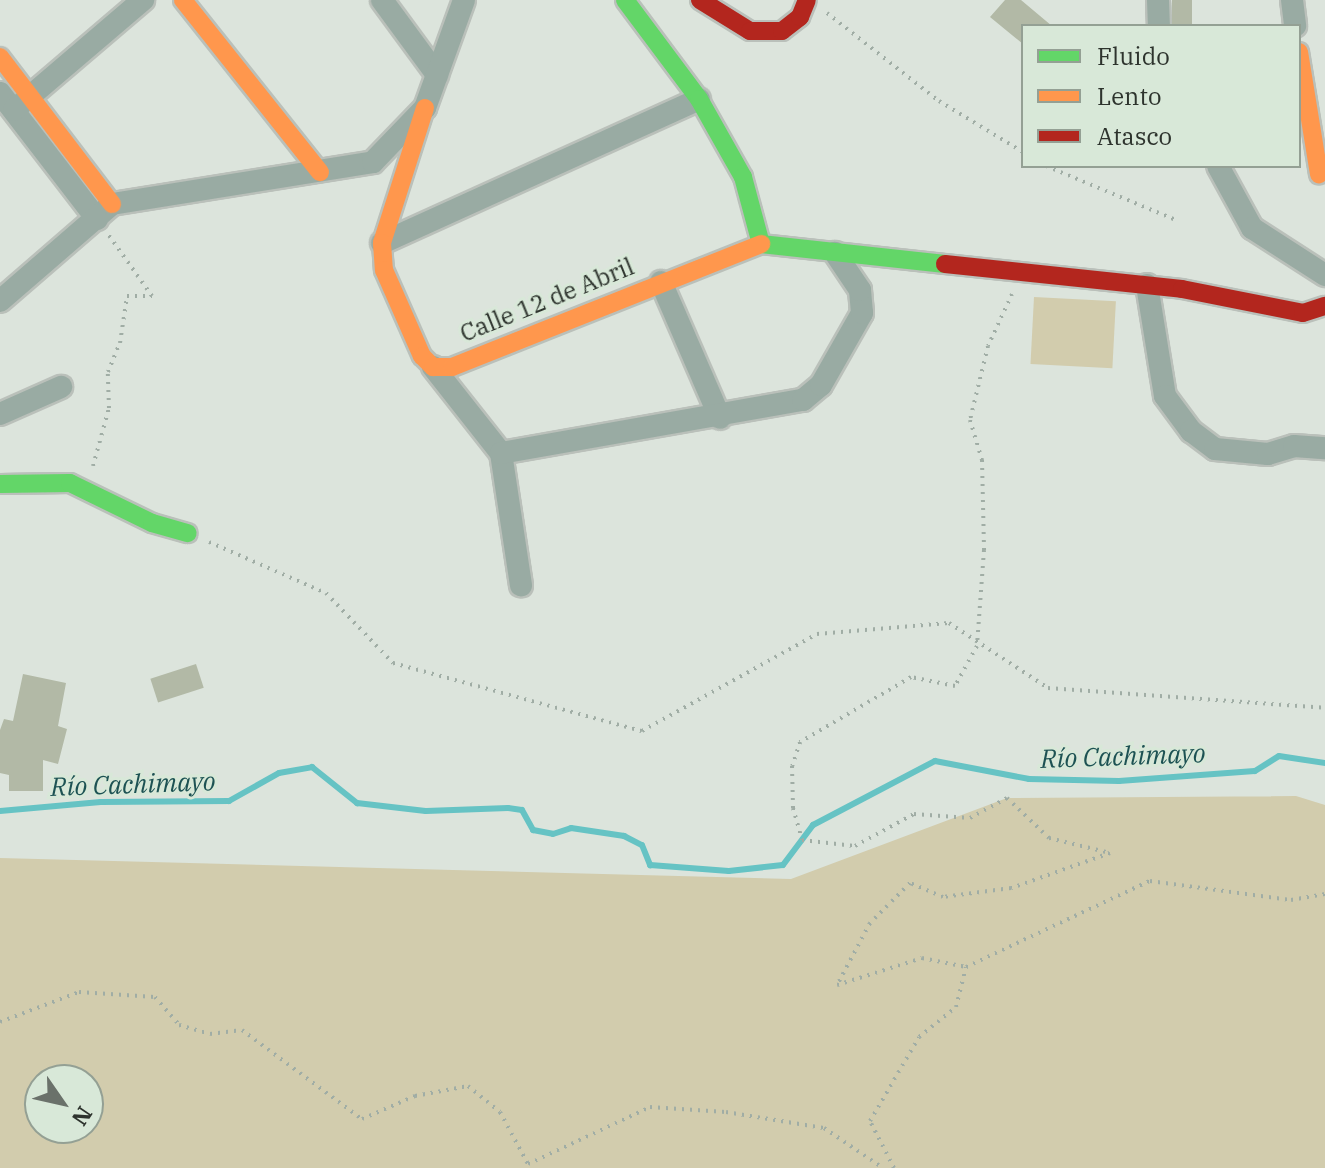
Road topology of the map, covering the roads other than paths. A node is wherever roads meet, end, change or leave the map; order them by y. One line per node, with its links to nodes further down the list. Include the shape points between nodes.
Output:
1 (143, 0): 15 (street)
2 (183, 0): 20 (street)
3 (382, 0): 14 (street)
4 (464, 0): 14 (street)
5 (625, 0): 16 (street)
6 (700, 0): 9 (street, via 750,31 782,31)
7 (1158, 0): 10 (street)
8 (1292, 0): 11 (street)
9 (814, 4)
10 (1159, 24)
11 (1295, 24)
12 (0, 57): 15 (street)
13 (1301, 64): 21 (street)
14 (437, 75): 18 (street)
15 (32, 95): 17 (street); 22 (street)
16 (699, 99): 23 (street); 24 (street, via 743,177)
17 (7, 102): 22 (street)
18 (425, 108): 20 (street, via 373,162); 23 (street)
19 (1219, 168): 26 (street, via 1252,228)
20 (320, 172): 22 (street)
21 (1319, 174)
22 (105, 212): 29 (street)
23 (382, 243): 31 (street, via 384,270 422,356)
24 (761, 244): 25 (street); 27 (street, Calle 12 de Abril)
25 (835, 253): 28 (street); 34 (street, via 860,290 862,313 821,385 803,400)
26 (1325, 275)
27 (661, 282): 31 (street, Calle 12 de Abril, via 452,367); 34 (street)
28 (1147, 285): 30 (street, via 1303,313); 35 (street, via 1165,396 1191,431 1215,449 1268,454 1294,446)
29 (0, 301)
30 (1325, 306)
31 (433, 367): 36 (street)
32 (61, 387): 33 (street)
33 (0, 414)
34 (720, 418): 36 (street)
35 (1325, 448)
36 (501, 453): 39 (street)
37 (0, 484): 38 (street, via 70,483 152,523)
38 (188, 533)
39 (521, 586)

